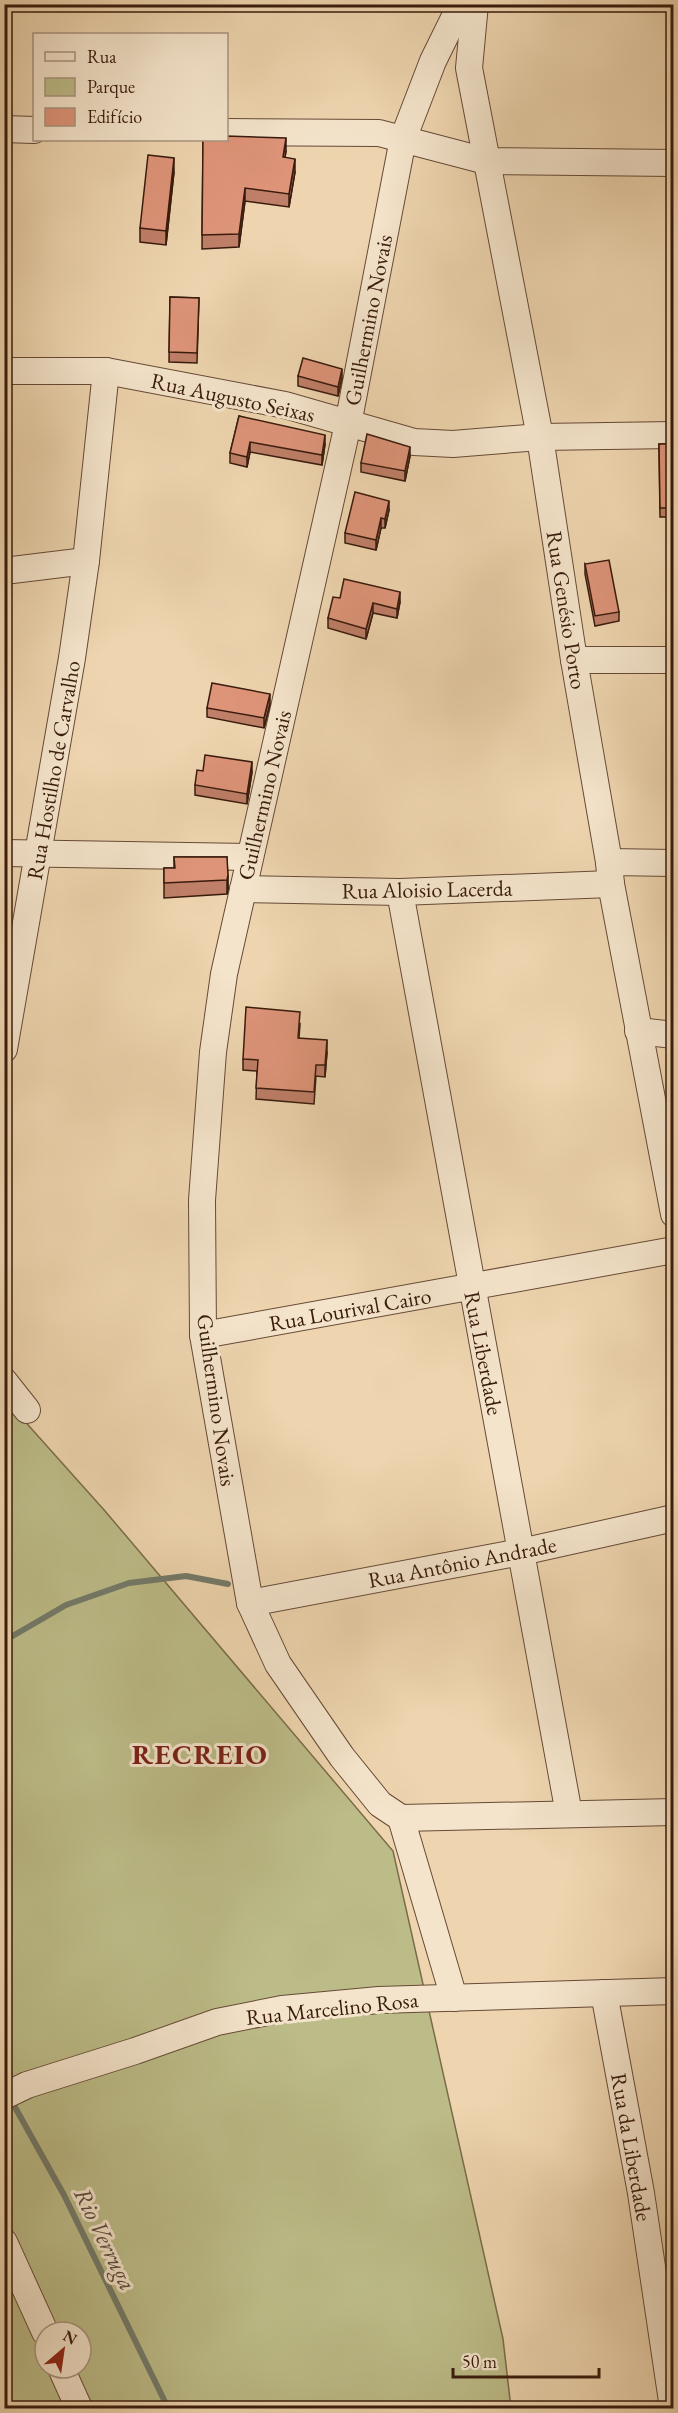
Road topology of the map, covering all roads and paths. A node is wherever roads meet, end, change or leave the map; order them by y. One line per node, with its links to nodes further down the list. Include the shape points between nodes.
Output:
1 (461, 4): 6 (street, Guilhermino Novais)
2 (475, 4): 7 (street, Rua Genésio Porto, via 469,68)
3 (4, 129): 4 (street)
4 (33, 130)
5 (228, 132): 6 (street, via 379,134)
6 (403, 139): 7 (street); 11 (street, Guilhermino Novais)
7 (486, 161): 8 (street); 13 (street, Rua Genésio Porto)
8 (674, 163)
9 (4, 371): 10 (street, Rua Augusto Seixas)
10 (105, 371): 11 (street, Rua Augusto Seixas, via 285,405); 14 (street, Rua Hostilho de Carvalho)
11 (348, 424): 13 (street, Rua Augusto Seixas, via 414,442 453,444); 20 (street, Guilhermino Novais)
12 (674, 435): 13 (street, Rua Augusto Seixas)
13 (540, 437): 16 (street, Rua Genésio Porto)
14 (86, 561): 15 (street); 19 (street, Rua Hostilho de Carvalho)
15 (4, 571)
16 (574, 660): 17 (street); 22 (street, Rua Genésio Porto)
17 (674, 660)
18 (4, 853): 19 (street)
19 (39, 853): 20 (street); 27 (street, Rua Hostilho de Carvalho)
20 (249, 856): 23 (street, Guilhermino Novais)
21 (674, 863): 22 (street, Rua Aloisio Lacerda)
22 (610, 873): 24 (street, Rua Aloisio Lacerda); 25 (street, Rua Genésio Porto)
23 (243, 889): 24 (street, Rua Aloisio Lacerda); 31 (street, Guilhermino Novais, via 224,974 213,1052 202,1200)
24 (400, 892): 30 (street, Rua Liberdade)
25 (638, 1031): 26 (street); 28 (street, Rua Genésio Porto)
26 (674, 1035)
27 (4, 1049)
28 (674, 1214)
29 (674, 1250): 30 (street, Rua Lourival Cairo)
30 (472, 1288): 31 (street, Rua Lourival Cairo); 35 (street, Rua Liberdade)
31 (203, 1335): 36 (street, Guilhermino Novais)
32 (4, 1381): 33 (street)
33 (27, 1410)
34 (674, 1518): 35 (street, Rua Antônio Andrade)
35 (522, 1552): 36 (street, Rua Antônio Andrade); 38 (street, Rua Liberdade)
36 (250, 1603): 39 (street, Guilhermino Novais, via 278,1664 342,1757 380,1804)
37 (674, 1812): 38 (street)
38 (569, 1814): 39 (street)
39 (401, 1818): 42 (street)
40 (674, 1991): 41 (street, Rua Marcelino Rosa)
41 (604, 1993): 42 (street, Rua Marcelino Rosa); 48 (street, Rua da Liberdade, via 641,2193)
42 (454, 1998): 43 (street, Rua Marcelino Rosa, via 379,2000 228,2019)
43 (16, 2091)
44 (4, 2242): 45 (street)
45 (40, 2320)
46 (67, 2380): 47 (street)
47 (80, 2409)
48 (673, 2409)

